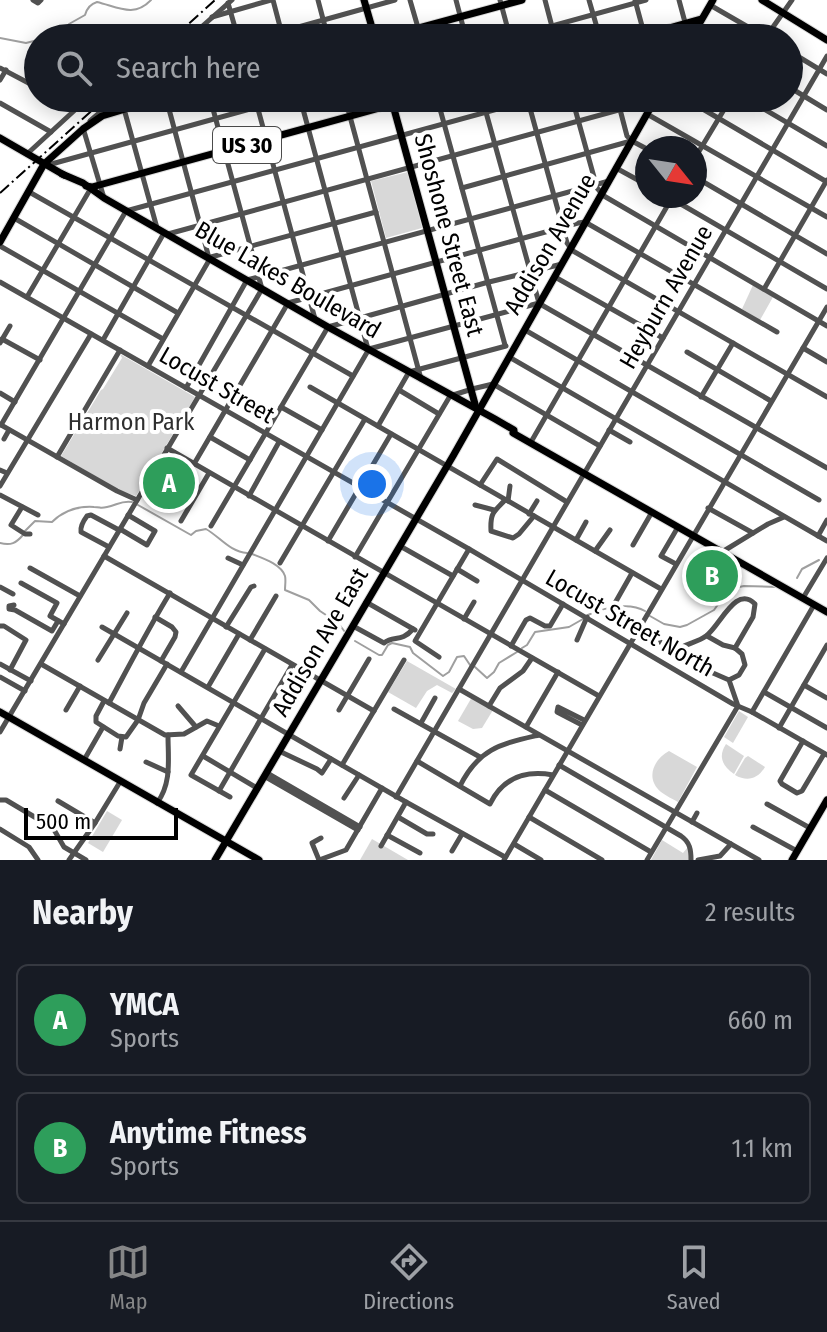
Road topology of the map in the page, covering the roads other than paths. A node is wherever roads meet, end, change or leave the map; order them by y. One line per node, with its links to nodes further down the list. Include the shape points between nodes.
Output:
1 (272, 0): 18 (street); 27 (street)
2 (318, 0): 24 (street)
3 (395, 0): 17 (street)
4 (410, 0): 31 (street)
5 (456, 0): 21 (street)
6 (522, 0): 16 (main road)
7 (545, 0): 35 (street)
8 (589, 0): 20 (street)
9 (646, 0): 13 (street)
10 (679, 0): 39 (street)
11 (762, 0): 19 (main road)
12 (792, 0): 19 (street)
13 (635, 1): 20 (street); 38 (street)
14 (230, 2): 18 (street); 22 (street)
15 (711, 2): 23 (main road); 41 (street)
16 (501, 3): 21 (main road); 34 (street)
17 (366, 4): 24 (street); 30 (main road)
18 (231, 11): 22 (street); 26 (street)
19 (783, 12): 42 (street); 43 (main road)
20 (593, 14): 36 (street); 37 (street)
21 (460, 16): 32 (main road); 33 (street)
22 (212, 17): 25 (street)
23 (701, 19): 39 (main road); 40 (main road)
24 (323, 20): 28 (street); 29 (street)
25 (205, 24)
26 (234, 24)
27 (280, 24)
28 (312, 24)
29 (324, 24)
30 (371, 24)
31 (417, 24)
32 (434, 24)
33 (462, 24)
34 (506, 24)
35 (551, 24)
36 (559, 24)
37 (596, 24)
38 (642, 24)
39 (685, 24)
40 (698, 24)
41 (745, 24)
42 (775, 24)
43 (827, 38)
44 (827, 56): 47 (street, Heyburn Avenue)
45 (803, 59): 47 (street)
46 (3, 69): 49 (street); 50 (street)
47 (819, 69): 48 (street); 51 (street, Heyburn Avenue)
48 (827, 74)
49 (0, 80)
50 (24, 80)
51 (804, 96): 53 (street)
52 (0, 103): 86 (street)
53 (827, 110)
54 (73, 112): 86 (street)
55 (101, 112): 85 (street)
56 (115, 112): 85 (main road)
57 (125, 112): 93 (street)
58 (168, 112): 84 (street)
59 (214, 112): 78 (street)
60 (238, 112): 78 (street)
61 (258, 112): 92 (street)
62 (304, 112): 83 (street)
63 (349, 112): 77 (street)
64 (361, 112): 77 (main road, US 30)
65 (395, 112): 88 (main road, Shoshone Street East)
66 (441, 112): 82 (street)
67 (486, 112): 82 (street); 96 (street)
68 (531, 112): 87 (street)
69 (576, 112): 80 (street)
70 (613, 112): 80 (street)
71 (621, 112): 94 (street)
72 (707, 112): 79 (street)
73 (723, 112): 79 (street)
74 (769, 112): 81 (street)
75 (795, 112): 81 (street, Heyburn Avenue)
76 (647, 114): 89 (street); 94 (main road, Addison Avenue)
77 (350, 116): 83 (main road, US 30); 98 (street)
78 (216, 118): 84 (street); 101 (street)
79 (719, 119): 90 (street); 100 (street)
80 (578, 121): 87 (street); 103 (street)
81 (788, 123): 97 (street); 100 (street, Heyburn Avenue)
82 (444, 124): 88 (street); 105 (street)
83 (308, 128): 92 (main road, US 30); 107 (street)
84 (174, 130): 93 (street); 108 (street)
85 (81, 131): 102 (street); 104 (main road, via 48,157); 106 (street, via 60,153); 110 (main road)
86 (51, 132): 104 (street)
87 (537, 133): 96 (street); 109 (street)
88 (401, 135): 98 (street); 111 (main road, Shoshone Street East)
89 (686, 136)
90 (707, 137)
91 (0, 138): 104 (main road)
92 (266, 139): 101 (main road, US 30); 113 (street)
93 (133, 141): 102 (street); 115 (street)
94 (632, 141): 95 (street); 103 (street); 112 (main road, Addison Avenue)
95 (635, 143)
96 (495, 144): 105 (street); 116 (street)
97 (827, 146)
98 (358, 147): 107 (street); 119 (street)
99 (707, 148): 117 (street)
100 (772, 150): 117 (street, Heyburn Avenue); 121 (street)
101 (225, 151): 108 (main road, US 30); 122 (street)
102 (91, 153): 106 (street); 125 (street)
103 (587, 153): 109 (street); 123 (street)
104 (28, 154): 110 (main road)
105 (453, 156): 111 (street); 126 (street)
106 (69, 159): 110 (street)
107 (317, 159): 113 (street); 127 (street)
108 (183, 162): 115 (main road, US 30); 129 (street)
109 (545, 164): 116 (street); 131 (street)
110 (46, 165): 114 (main road); 128 (main road); 128 (main road)
111 (410, 168): 119 (street); 153 (main road, Shoshone Street East)
112 (616, 168): 118 (street); 120 (main road, Addison Avenue)
113 (275, 170): 122 (street); 133 (street)
114 (61, 173): 125 (main road, Blue Lakes Boulevard); 128 (main road, via 46,172)
115 (142, 173): 125 (main road, US 30); 135 (street)
116 (504, 176): 126 (street); 136 (street)
117 (757, 177): 134 (street, Heyburn Avenue); 139 (street)
118 (635, 178)
119 (367, 180): 127 (street); 141 (street)
120 (609, 181): 123 (street); 130 (main road, Addison Avenue)
121 (827, 181): 139 (street)
122 (233, 182): 129 (street); 142 (street)
123 (595, 184): 130 (street); 131 (street)
124 (707, 184): 134 (street)
125 (91, 187): 132 (main road, Blue Lakes Boulevard); 132 (street); 143 (street)
126 (462, 188): 146 (street)
127 (326, 191): 133 (street); 148 (street)
128 (30, 193): 143 (street); 145 (main road)
129 (192, 193): 135 (street); 149 (street)
130 (601, 194): 147 (main road, Addison Avenue); 150 (street)
131 (554, 196): 136 (street); 151 (street)
132 (104, 198): 140 (main road, Blue Lakes Boulevard)
133 (283, 203): 142 (street); 155 (street)
134 (741, 203): 152 (street, Heyburn Avenue); 156 (street)
135 (150, 205): 140 (street); 154 (street)
136 (513, 208): 146 (street); 158 (street)
137 (665, 208): 150 (street)
138 (688, 208): 152 (street)
139 (811, 208): 144 (street); 156 (street)
140 (126, 211): 154 (main road, Blue Lakes Boulevard); 157 (street)
141 (376, 212): 148 (street); 160 (street)
142 (242, 214): 149 (street); 162 (street)
143 (73, 216): 157 (street); 159 (street)
144 (827, 217)
145 (14, 218): 159 (street); 161 (main road)
146 (470, 219): 153 (street); 164 (street)
147 (585, 222): 151 (street); 163 (main road, Addison Avenue); 165 (street)
148 (334, 223): 155 (street); 166 (street)
149 (201, 225): 154 (street); 169 (street)
150 (656, 226): 165 (street); 168 (street)
151 (563, 227): 158 (street); 163 (street)
152 (725, 230): 168 (street, Heyburn Avenue); 172 (street)
153 (428, 231): 160 (street); 171 (main road, Shoshone Street East)
154 (163, 232): 169 (main road, Blue Lakes Boulevard); 170 (street)
155 (292, 234): 162 (street); 175 (street)
156 (796, 235): 167 (street); 172 (street)
157 (111, 238): 170 (street); 174 (street)
158 (521, 239): 164 (street); 177 (street)
159 (58, 243): 174 (street); 176 (street)
160 (384, 243): 166 (street); 178 (street)
161 (0, 244): 176 (street)
162 (251, 246): 169 (street); 180 (street)
163 (570, 248): 173 (main road, Addison Avenue); 182 (street)
164 (479, 251): 171 (street); 184 (street)
165 (640, 253): 182 (street); 185 (street)
166 (343, 254): 175 (street); 187 (street)
167 (827, 254)
168 (710, 257): 185 (street, Heyburn Avenue); 190 (street)
169 (210, 259): 181 (main road, Blue Lakes Boulevard); 186 (street)
170 (149, 260): 186 (street); 188 (street)
171 (436, 262): 178 (street); 193 (main road, Shoshone Street East)
172 (780, 262): 190 (street); 191 (street)
173 (562, 264): 177 (street); 179 (main road, Addison Avenue)
174 (95, 265): 188 (street); 192 (street)
175 (300, 266): 180 (street); 195 (street)
176 (42, 270): 192 (street); 194 (street)
177 (530, 271): 184 (street); 197 (street)
178 (393, 274): 187 (street); 198 (street)
179 (554, 276): 197 (main road, Addison Avenue); 200 (street)
180 (259, 277): 181 (street); 189 (street)
181 (247, 280): 189 (main road, Blue Lakes Boulevard); 199 (street)
182 (624, 280): 200 (street); 202 (street)
183 (0, 282): 194 (street, Locust Street)
184 (488, 282): 193 (street); 205 (street)
185 (694, 284): 202 (street, Heyburn Avenue); 217 (street)
186 (194, 286): 199 (street); 204 (street)
187 (351, 286): 195 (street); 208 (street)
188 (133, 288): 203 (street); 204 (street)
189 (262, 289): 196 (main road, Blue Lakes Boulevard); 206 (street)
190 (764, 289): 210 (street)
191 (827, 289)
192 (80, 291): 203 (street); 207 (street)
193 (445, 294): 198 (street); 212 (main road, Shoshone Street East)
194 (27, 297): 207 (street, Locust Street)
195 (309, 297): 196 (street); 209 (street)
196 (288, 303): 209 (main road, Blue Lakes Boulevard); 215 (street)
197 (539, 303): 205 (street); 216 (main road, Addison Avenue); 219 (street)
198 (401, 306): 208 (street); 220 (street)
199 (232, 307): 206 (street); 247 (street)
200 (609, 307): 219 (street); 221 (street)
201 (827, 307): 210 (street)
202 (679, 311): 221 (street, Heyburn Avenue); 225 (street)
203 (118, 313): 222 (street); 223 (street)
204 (178, 313): 222 (street)
205 (496, 314): 212 (street); 229 (street)
206 (247, 316): 215 (street); 252 (street)
207 (64, 318): 218 (street, Locust Street); 233 (street)
208 (360, 318): 214 (street); 227 (street)
209 (315, 319): 214 (main road, Blue Lakes Boulevard)
210 (819, 321): 213 (street); 226 (street)
211 (10, 326): 224 (street)
212 (453, 326): 220 (street); 232 (main road, Shoshone Street East)
213 (827, 326)
214 (328, 327): 227 (main road, Blue Lakes Boulevard); 231 (street)
215 (272, 330): 231 (street); 260 (street)
216 (524, 330): 229 (main road, Addison Avenue); 234 (street)
217 (777, 332)
218 (91, 334): 223 (street, Locust Street); 276 (street)
219 (592, 335): 234 (street); 237 (street)
220 (410, 338): 227 (street); 239 (street)
221 (663, 338): 237 (street, Heyburn Avenue)
222 (163, 339): 236 (street)
223 (103, 340): 228 (street, Locust Street)
224 (1, 341): 233 (street)
225 (733, 343): 238 (street); 241 (street)
226 (803, 348): 235 (street); 241 (street)
227 (369, 349): 240 (main road, Blue Lakes Boulevard); 242 (street)
228 (120, 350): 236 (street, Locust Street); 284 (street)
229 (508, 351): 232 (street); 244 (main road, Addison Avenue); 248 (street)
230 (687, 352): 238 (street)
231 (312, 353): 242 (street); 259 (street)
232 (462, 358): 239 (street); 246 (main road, Shoshone Street East)
233 (40, 360): 257 (street)
234 (577, 361): 248 (street); 250 (street)
235 (827, 362)
236 (148, 366): 247 (street, Locust Street)
237 (647, 366): 250 (street, Heyburn Avenue); 254 (street)
238 (717, 369): 254 (street); 256 (street)
239 (419, 370): 240 (street); 243 (street)
240 (409, 372): 243 (main road, Blue Lakes Boulevard); 249 (street)
241 (787, 374): 255 (street); 256 (street)
242 (353, 376): 258 (street)
243 (421, 379): 253 (main road, Blue Lakes Boulevard)
244 (493, 384): 246 (street); 261 (main road, Addison Avenue); 263 (street)
245 (310, 387): 258 (street)
246 (470, 387): 253 (street); 261 (main road, Shoshone Street East)
247 (186, 388): 252 (street, Locust Street)
248 (562, 389): 263 (street); 265 (street)
249 (399, 390): 262 (street); 267 (street)
250 (631, 392): 265 (street, Heyburn Avenue); 283 (street)
251 (0, 393): 257 (street)
252 (199, 395): 260 (street, Locust Street); 281 (street)
253 (451, 396): 261 (main road, Blue Lakes Boulevard); 262 (street)
254 (701, 397): 268 (street)
255 (827, 397)
256 (771, 401): 268 (street)
257 (15, 402): 266 (street)
258 (338, 403): 264 (street); 270 (street)
259 (281, 407): 270 (street); 272 (street)
260 (226, 410): 272 (street, Locust Street); 274 (street)
261 (476, 410): 278 (main road, Blue Lakes Boulevard); 288 (main road, Addison Ave East)
262 (439, 414): 282 (street)
263 (546, 415): 278 (street); 280 (street)
264 (365, 419): 267 (street); 293 (street)
265 (616, 420): 271 (street, Heyburn Avenue); 295 (street)
266 (1, 425): 269 (street)
267 (378, 426): 273 (street)
268 (755, 428): 283 (street); 289 (street)
269 (9, 430): 275 (street); 276 (street)
270 (322, 430): 285 (street)
271 (609, 430): 279 (street); 280 (street, Heyburn Avenue)
272 (266, 433): 277 (street, Locust Street); 286 (street)
273 (391, 434): 282 (street); 300 (street)
274 (210, 437): 286 (street); 287 (street)
275 (4, 439)
276 (28, 440): 284 (street); 291 (street)
277 (279, 442): 285 (street, Locust Street); 302 (street)
278 (531, 442): 294 (main road, Blue Lakes Boulevard)
279 (630, 442)
280 (600, 446): 294 (street, Heyburn Avenue)
281 (167, 448): 287 (street); 303 (street)
282 (418, 450): 288 (street); 308 (street)
283 (740, 455): 295 (street); 305 (street)
284 (57, 457): 303 (street)
285 (306, 457): 293 (street, Locust Street); 313 (street)
286 (250, 460): 299 (street)
287 (194, 464): 292 (street)
288 (447, 465): 296 (street); 319 (main road, Addison Ave East)
289 (827, 468)
290 (0, 470): 291 (street)
291 (7, 473): 297 (street)
292 (209, 473): 299 (street); 321 (street)
293 (333, 473): 300 (street, Locust Street); 324 (street)
294 (584, 473): 307 (street, Heyburn Avenue); 314 (main road, Blue Lakes Boulevard)
295 (724, 482): 311 (street); 318 (street)
296 (480, 485): 304 (street); 307 (street, via 497,459)
297 (0, 486)
298 (510, 486): 304 (street)
299 (234, 488): 302 (street); 323 (street)
300 (359, 488): 308 (street, Locust Street); 334 (street)
301 (0, 495): 310 (street)
302 (249, 496): 313 (street)
303 (137, 500): 316 (street)
304 (507, 500): 312 (street); 317 (street)
305 (819, 500)
306 (537, 501): 317 (street)
307 (567, 502): 325 (street, Heyburn Avenue)
308 (387, 504): 319 (street, Locust Street); 343 (street)
309 (475, 505): 312 (street)
310 (22, 507): 315 (street); 330 (street, via 11,525)
311 (708, 508): 329 (street); 331 (street)
312 (494, 510): 317 (street, via 491,531 509,538 516,537)
313 (275, 511): 324 (street); 348 (street)
314 (652, 512): 326 (main road, Blue Lakes Boulevard); 336 (street)
315 (38, 515)
316 (128, 515): 327 (street); 327 (street, via 155,531 152,538 147,545)
317 (532, 515): 325 (street)
318 (785, 517): 329 (street); 332 (street)
319 (415, 520): 337 (main road, Addison Ave East); 339 (street, Locust Street North)
320 (827, 520): 332 (street)
321 (181, 521)
322 (586, 522): 333 (street)
323 (211, 526)
324 (302, 526): 334 (street); 346 (street)
325 (553, 527): 333 (street); 354 (street, Heyburn Avenue)
326 (678, 527): 331 (main road, Blue Lakes Boulevard); 347 (street, via 661,556)
327 (120, 530): 338 (street); 338 (street, via 91,515 84,520 81,532)
328 (610, 530): 340 (street)
329 (753, 533): 341 (street)
330 (30, 534)
331 (692, 535): 341 (main road, Blue Lakes Boulevard); 347 (street)
332 (818, 536): 335 (street)
333 (576, 540): 340 (street)
334 (328, 541): 343 (street)
335 (827, 541)
336 (633, 545)
337 (399, 546): 351 (main road, Addison Ave East); 353 (street)
338 (109, 547): 342 (street)
339 (469, 549): 350 (street); 354 (street, Locust Street North)
340 (595, 551): 352 (street)
341 (722, 552): 364 (main road, Blue Lakes Boulevard)
342 (104, 556): 360 (street); 362 (street)
343 (355, 557): 351 (street)
344 (228, 558): 348 (street)
345 (827, 558): 364 (street)
346 (280, 563)
347 (676, 564): 359 (street)
348 (243, 565): 376 (street)
349 (30, 568): 362 (street)
350 (457, 569): 353 (street); 355 (street)
351 (383, 573): 365 (main road, Addison Ave East); 367 (street)
352 (632, 573): 359 (street); 368 (street)
353 (453, 576): 367 (street)
354 (522, 580): 369 (street, Locust Street North); 387 (street, Heyburn Avenue)
355 (477, 581)
356 (21, 583): 378 (street, via 57,603 50,616)
357 (254, 586): 382 (street)
358 (0, 587): 361 (street)
359 (661, 589): 383 (street)
360 (170, 593): 374 (street); 376 (street)
361 (13, 594)
362 (80, 596): 378 (street)
363 (276, 596): 389 (street)
364 (803, 598): 370 (main road, Blue Lakes Boulevard)
365 (366, 602): 379 (main road, Addison Ave East); 384 (street)
366 (474, 602): 377 (street)
367 (437, 603): 377 (street); 384 (street)
368 (615, 603)
369 (563, 604): 375 (street, Locust Street North); 393 (street, via 550,626 526,620)
370 (814, 605): 372 (main road, Blue Lakes Boulevard); 419 (street)
371 (15, 610): 378 (street, via 52,631)
372 (827, 612)
373 (127, 613): 385 (street)
374 (155, 617): 394 (street); 403 (street, via 176,632)
375 (587, 617): 390 (street); 391 (street, Locust Street North)
376 (212, 618): 382 (street); 408 (street)
377 (464, 619): 387 (street)
378 (61, 622): 405 (street)
379 (353, 625): 384 (street, via 384,643); 413 (main road, Addison Ave East)
380 (0, 626): 407 (street, via 26,640)
381 (102, 627): 385 (street)
382 (226, 627): 386 (street)
383 (638, 628): 391 (street); 397 (street)
384 (416, 631): 398 (street, via 415,641)
385 (114, 634): 394 (street); 401 (street)
386 (239, 634): 389 (street); 416 (street)
387 (490, 634): 393 (street); 417 (street, Heyburn Avenue)
388 (707, 636): 395 (street); 395 (street, via 736,603 750,599 755,612); 397 (street)
389 (250, 640): 396 (street)
390 (577, 640)
391 (629, 643): 421 (street); 428 (street, Locust Street North)
392 (827, 645): 414 (street)
393 (511, 646): 399 (street)
394 (138, 647): 403 (street); 424 (street)
395 (735, 648): 411 (street, via 745,665)
396 (265, 649): 406 (street); 425 (street)
397 (676, 651): 411 (street)
398 (439, 657)
399 (532, 658): 409 (street); 427 (street)
400 (369, 659): 420 (street)
401 (98, 660)
402 (404, 660): 433 (street)
403 (164, 662): 408 (street); 438 (street)
404 (0, 664): 407 (street)
405 (41, 664): 412 (street); 415 (street)
406 (292, 665): 413 (street); 437 (street)
407 (10, 670): 412 (street)
408 (181, 672): 416 (street)
409 (558, 672): 421 (street); 444 (street)
410 (0, 677): 418 (street)
411 (729, 680): 428 (street)
412 (31, 681): 418 (street)
413 (320, 681): 420 (street); 450 (main road, Addison Ave East)
414 (804, 685): 423 (street); 429 (street)
415 (80, 686): 424 (street); 431 (street)
416 (208, 687): 425 (street)
417 (459, 689): 427 (street); 447 (street, Heyburn Avenue)
418 (25, 691): 436 (street)
419 (764, 692): 429 (street); 435 (street)
420 (347, 696): 432 (street); 433 (street)
421 (599, 696): 440 (street)
422 (435, 698): 439 (street)
423 (827, 698)
424 (107, 702): 438 (street); 442 (street, via 96,716)
425 (233, 702): 437 (street); 441 (street)
426 (178, 706): 443 (street)
427 (489, 706): 444 (street)
428 (738, 706): 435 (street, Locust Street North); 486 (street)
429 (791, 707): 445 (street); 446 (street)
430 (394, 709): 439 (street)
431 (66, 710)
432 (339, 710)
433 (374, 711): 464 (street)
434 (0, 712): 436 (main road)
435 (752, 712): 445 (street, Locust Street North)
436 (9, 717): 448 (street); 461 (main road)
437 (261, 718): 450 (street); 467 (street)
438 (138, 720): 449 (street); 452 (street)
439 (421, 723): 447 (street)
440 (583, 723): 440 (street, via 557,712 558,707); 455 (street)
441 (219, 726): 443 (street, via 207,721); 458 (street)
442 (103, 727): 452 (street); 461 (street)
443 (196, 727): 449 (street)
444 (526, 727): 451 (street)
445 (779, 728): 453 (street, Locust Street North)
446 (827, 728)
447 (435, 730): 459 (street); 462 (street, Heyburn Avenue)
448 (0, 732)
449 (168, 735): 466 (street)
450 (290, 735): 456 (main road, Addison Ave East); 460 (street)
451 (541, 735): 455 (street); 459 (street, via 504,743)
452 (122, 737): 454 (street)
453 (803, 741): 457 (street, Locust Street North); 457 (street, via 780,781 797,793)
454 (120, 749)
455 (568, 750): 465 (street); 486 (street)
456 (279, 751): 460 (street, via 322,773); 468 (main road, Addison Ave East)
457 (826, 754)
458 (203, 756): 467 (street); 476 (street, via 191,775)
459 (480, 757): 472 (street)
460 (331, 759): 464 (street)
461 (84, 760): 471 (main road)
462 (417, 761): 472 (street); 478 (street, Heyburn Avenue)
463 (146, 762): 466 (street)
464 (342, 765): 469 (street)
465 (559, 765): 470 (street); 492 (street)
466 (168, 772): 484 (street)
467 (230, 772): 473 (street); 476 (street)
468 (266, 775): 473 (main road, Addison Ave East); 494 (street)
469 (359, 775): 474 (street); 479 (street)
470 (553, 775): 472 (street, via 514,778 490,804); 475 (street)
471 (120, 782): 484 (main road); 491 (street)
472 (460, 786)
473 (258, 788): 501 (main road, Addison Ave East)
474 (382, 788): 478 (street); 494 (street)
475 (545, 790): 489 (street); 508 (street)
476 (219, 791): 477 (street)
477 (230, 797)
478 (396, 797): 483 (street)
479 (344, 798)
480 (0, 800): 507 (street, via 53,828)
481 (827, 800): 495 (main road)
482 (58, 801): 491 (street)
483 (406, 802): 488 (street); 498 (street)
484 (157, 803): 501 (main road)
485 (767, 804): 495 (street)
486 (676, 812): 490 (street); 492 (street)
487 (697, 813): 490 (street)
488 (398, 817): 497 (street); 499 (street)
489 (529, 817): 502 (street); 519 (street)
490 (692, 822): 503 (street)
491 (95, 823): 507 (street)
492 (666, 827): 508 (street); 521 (street, via 687,841)
493 (753, 827): 506 (street)
494 (359, 828): 517 (street, via 346,850)
495 (810, 828): 506 (main road)
496 (0, 829): 512 (street, via 31,849)
497 (433, 834)
498 (462, 834): 505 (street); 511 (street)
499 (387, 835): 504 (street); 509 (street)
500 (321, 838): 517 (street, via 312,843)
501 (227, 841): 515 (main road, Addison Ave East); 516 (main road)
502 (514, 844): 511 (street); 518 (street)
503 (731, 844): 510 (street); 523 (street)
504 (381, 846)
505 (452, 851)
506 (797, 851): 524 (main road)
507 (73, 852): 513 (street); 514 (street)
508 (651, 852): 520 (street)
509 (420, 853)
510 (721, 858): 522 (street)
511 (504, 859)
512 (38, 860)
513 (69, 860)
514 (86, 860)
515 (215, 860)
516 (259, 860)
517 (319, 860)
518 (541, 860)
519 (602, 860)
520 (647, 860)
521 (691, 860)
522 (698, 860)
523 (758, 860)
524 (792, 860)

